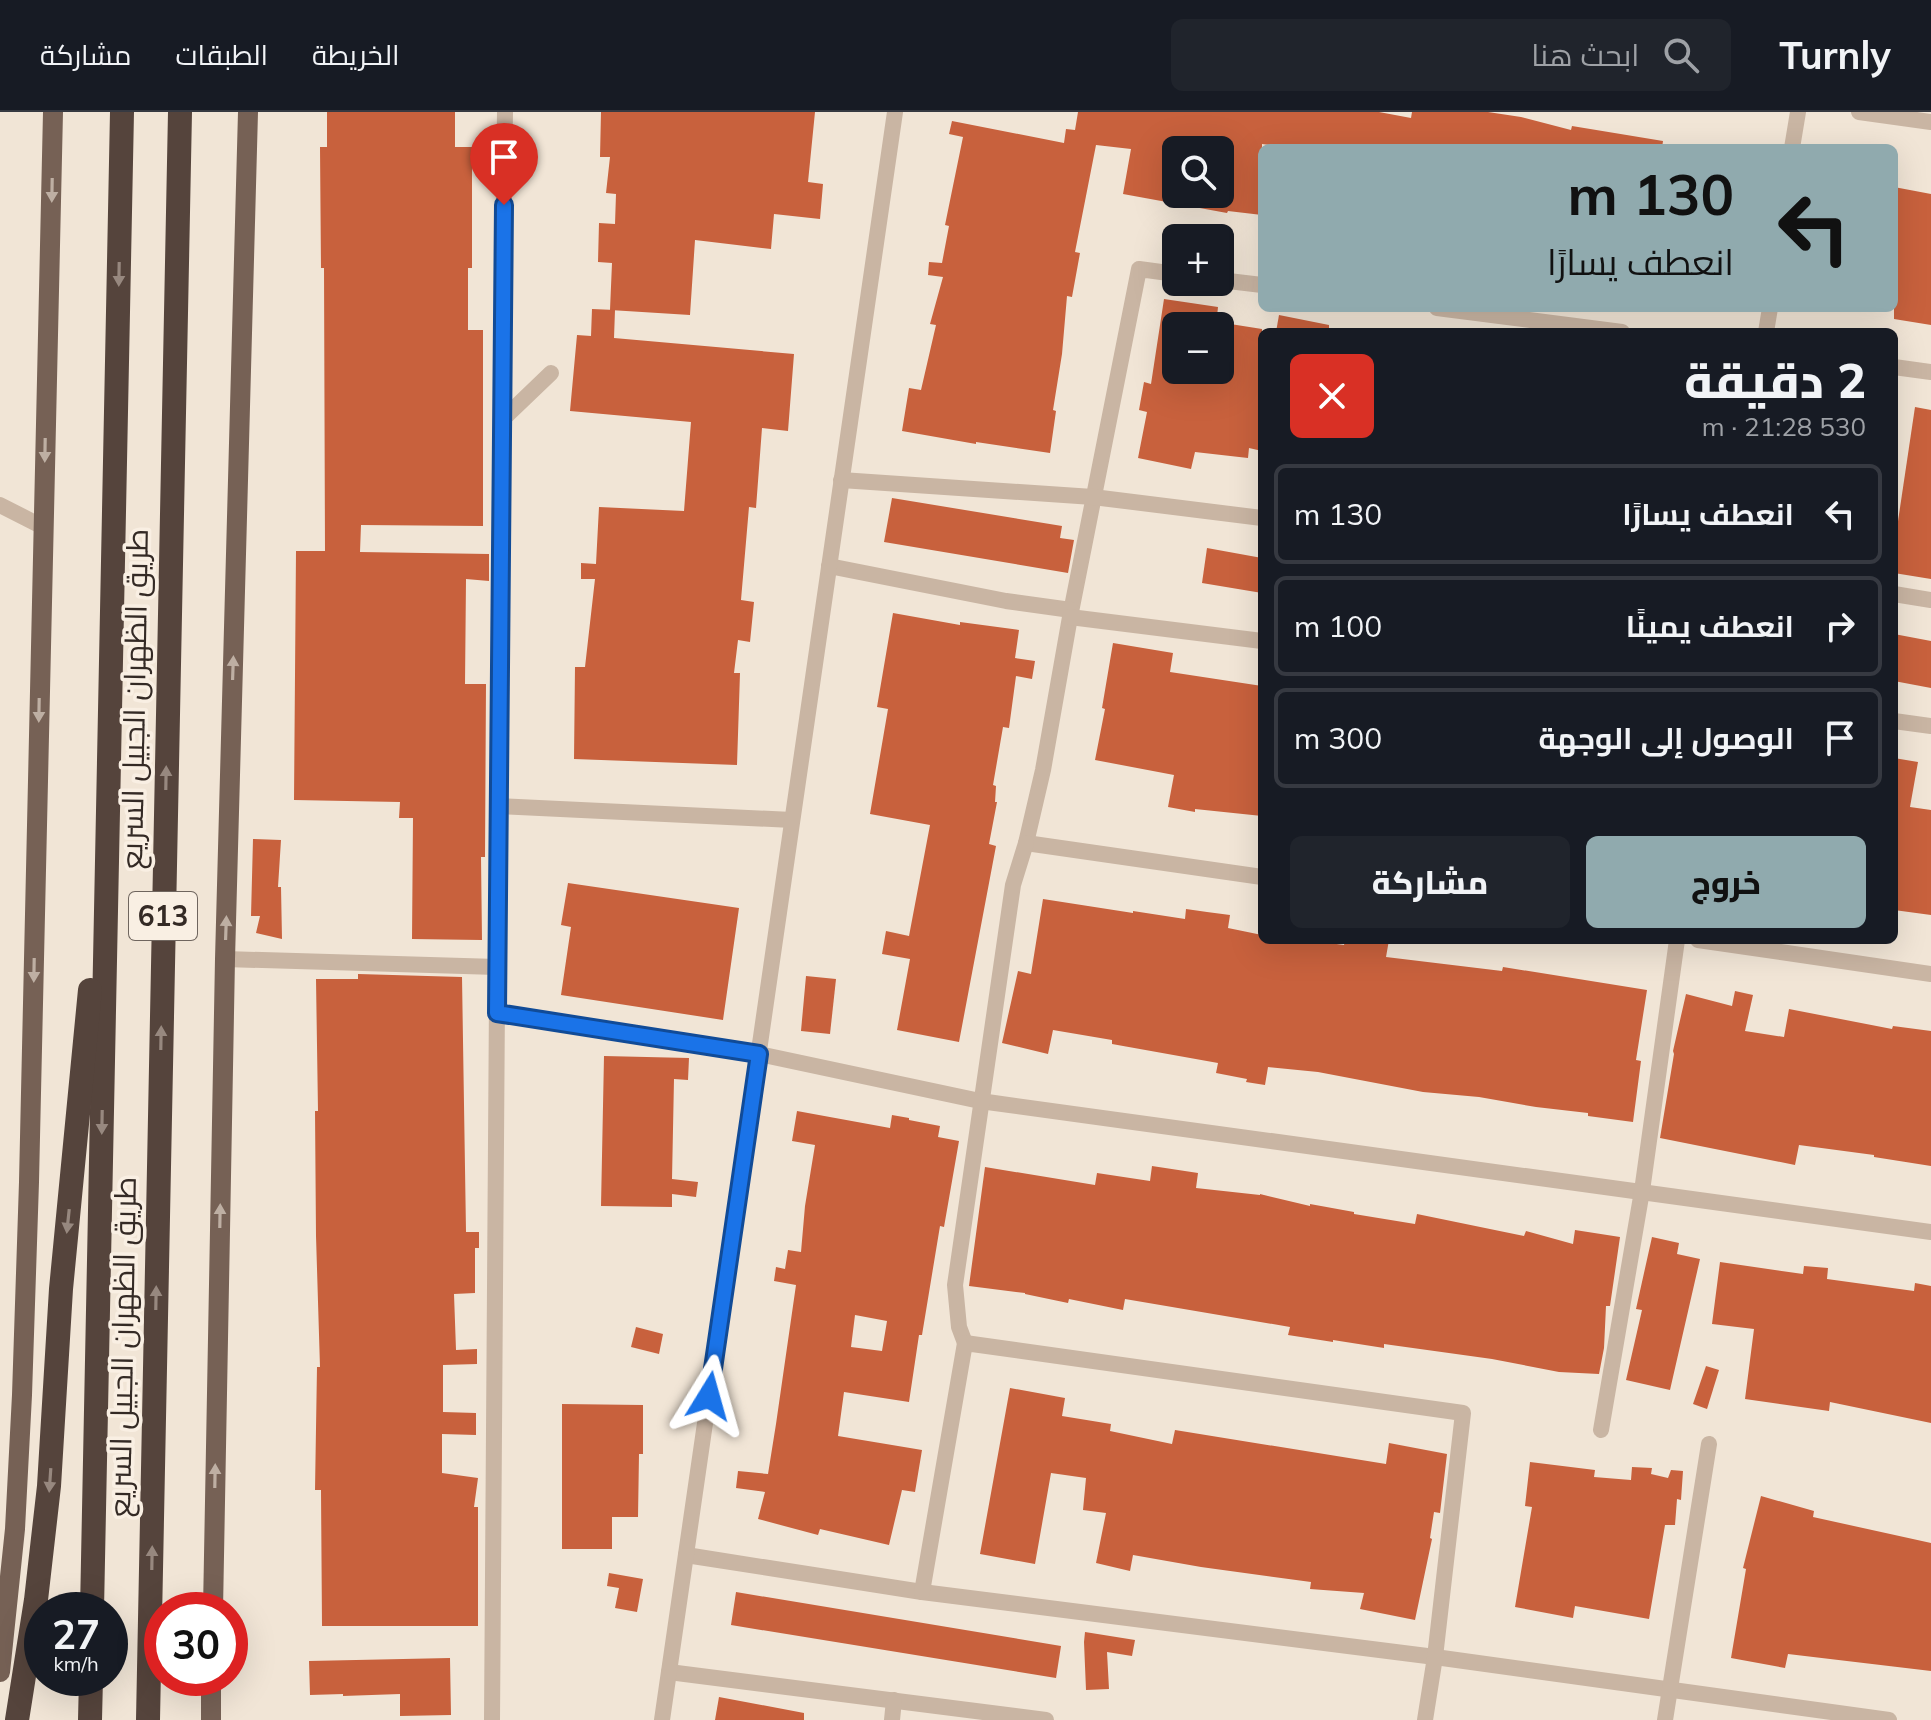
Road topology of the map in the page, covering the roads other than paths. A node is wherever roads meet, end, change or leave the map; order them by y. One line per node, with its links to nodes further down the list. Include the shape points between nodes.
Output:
1 (53, 112): 24 (main road, one-way to 24)
2 (122, 112): 33 (highway, طريق الظهران الجبيل السريع / 613, one-way to 33)
3 (182, 112): 64 (highway, طريق الظهران الجبيل السريع / 613, one-way to 3)
4 (248, 112): 40 (main road, one-way to 4)
5 (505, 112): 19 (street)
6 (895, 112): 20 (street)
7 (1798, 112): 10 (street)
8 (1859, 112): 9 (street)
9 (1931, 122)
10 (1793, 144)
11 (1162, 272): 21 (street, via 1139,269)
12 (1234, 282): 13 (street)
13 (1258, 285)
14 (1468, 312): 15 (street)
15 (1591, 328)
16 (1898, 368): 17 (street)
17 (1931, 372)
18 (551, 373): 19 (street)
19 (501, 421): 32 (street)
20 (841, 480): 21 (street); 25 (street)
21 (1093, 497): 23 (street); 28 (street)
22 (0, 505): 24 (street)
23 (1258, 518)
24 (43, 527): 56 (main road, one-way to 56, via 22,1395)
25 (829, 566): 28 (street); 34 (street)
26 (1898, 595): 27 (street)
27 (1931, 600)
28 (1070, 614): 29 (street); 35 (street)
29 (1258, 640)
30 (1898, 722): 31 (street)
31 (1931, 726)
32 (499, 806): 34 (street); 41 (street)
33 (108, 809): 52 (highway, طريق الظهران الجبيل السريع / 613, one-way to 52); 62 (highway, one-way to 62, via 61,1289 49,1486)
34 (792, 820): 44 (street)
35 (1026, 843): 36 (street); 45 (street, via 1013,885)
36 (1258, 876)
37 (1676, 944): 46 (street)
38 (1749, 944): 39 (street)
39 (1774, 946): 42 (street)
40 (225, 959): 41 (street); 53 (main road, one-way to 40)
41 (497, 967): 43 (street)
42 (1931, 974)
43 (497, 1013): 44 (street); 66 (street)
44 (759, 1054): 45 (street); 51 (street)
45 (980, 1101): 46 (street); 48 (street, via 955,1285)
46 (1642, 1191): 47 (street); 49 (street)
47 (1931, 1232)
48 (965, 1343): 54 (street); 55 (street, via 1463,1413)
49 (1601, 1430)
50 (1709, 1444): 58 (street)
51 (686, 1555): 54 (street); 57 (street)
52 (92, 1592)
53 (213, 1592)
54 (922, 1592): 55 (street)
55 (1435, 1657): 58 (street); 70 (street)
56 (0, 1672)
57 (673, 1677): 61 (street); 67 (street)
58 (1670, 1690): 71 (street); 72 (street)
59 (91, 1696): 63 (highway)
60 (211, 1696): 65 (main road)
61 (894, 1700): 68 (street); 69 (street)
62 (17, 1720)
63 (90, 1720)
64 (151, 1720)
65 (211, 1720)
66 (492, 1720)
67 (662, 1720)
68 (892, 1720)
69 (1046, 1720)
70 (1425, 1720)
71 (1665, 1720)
72 (1889, 1720)

